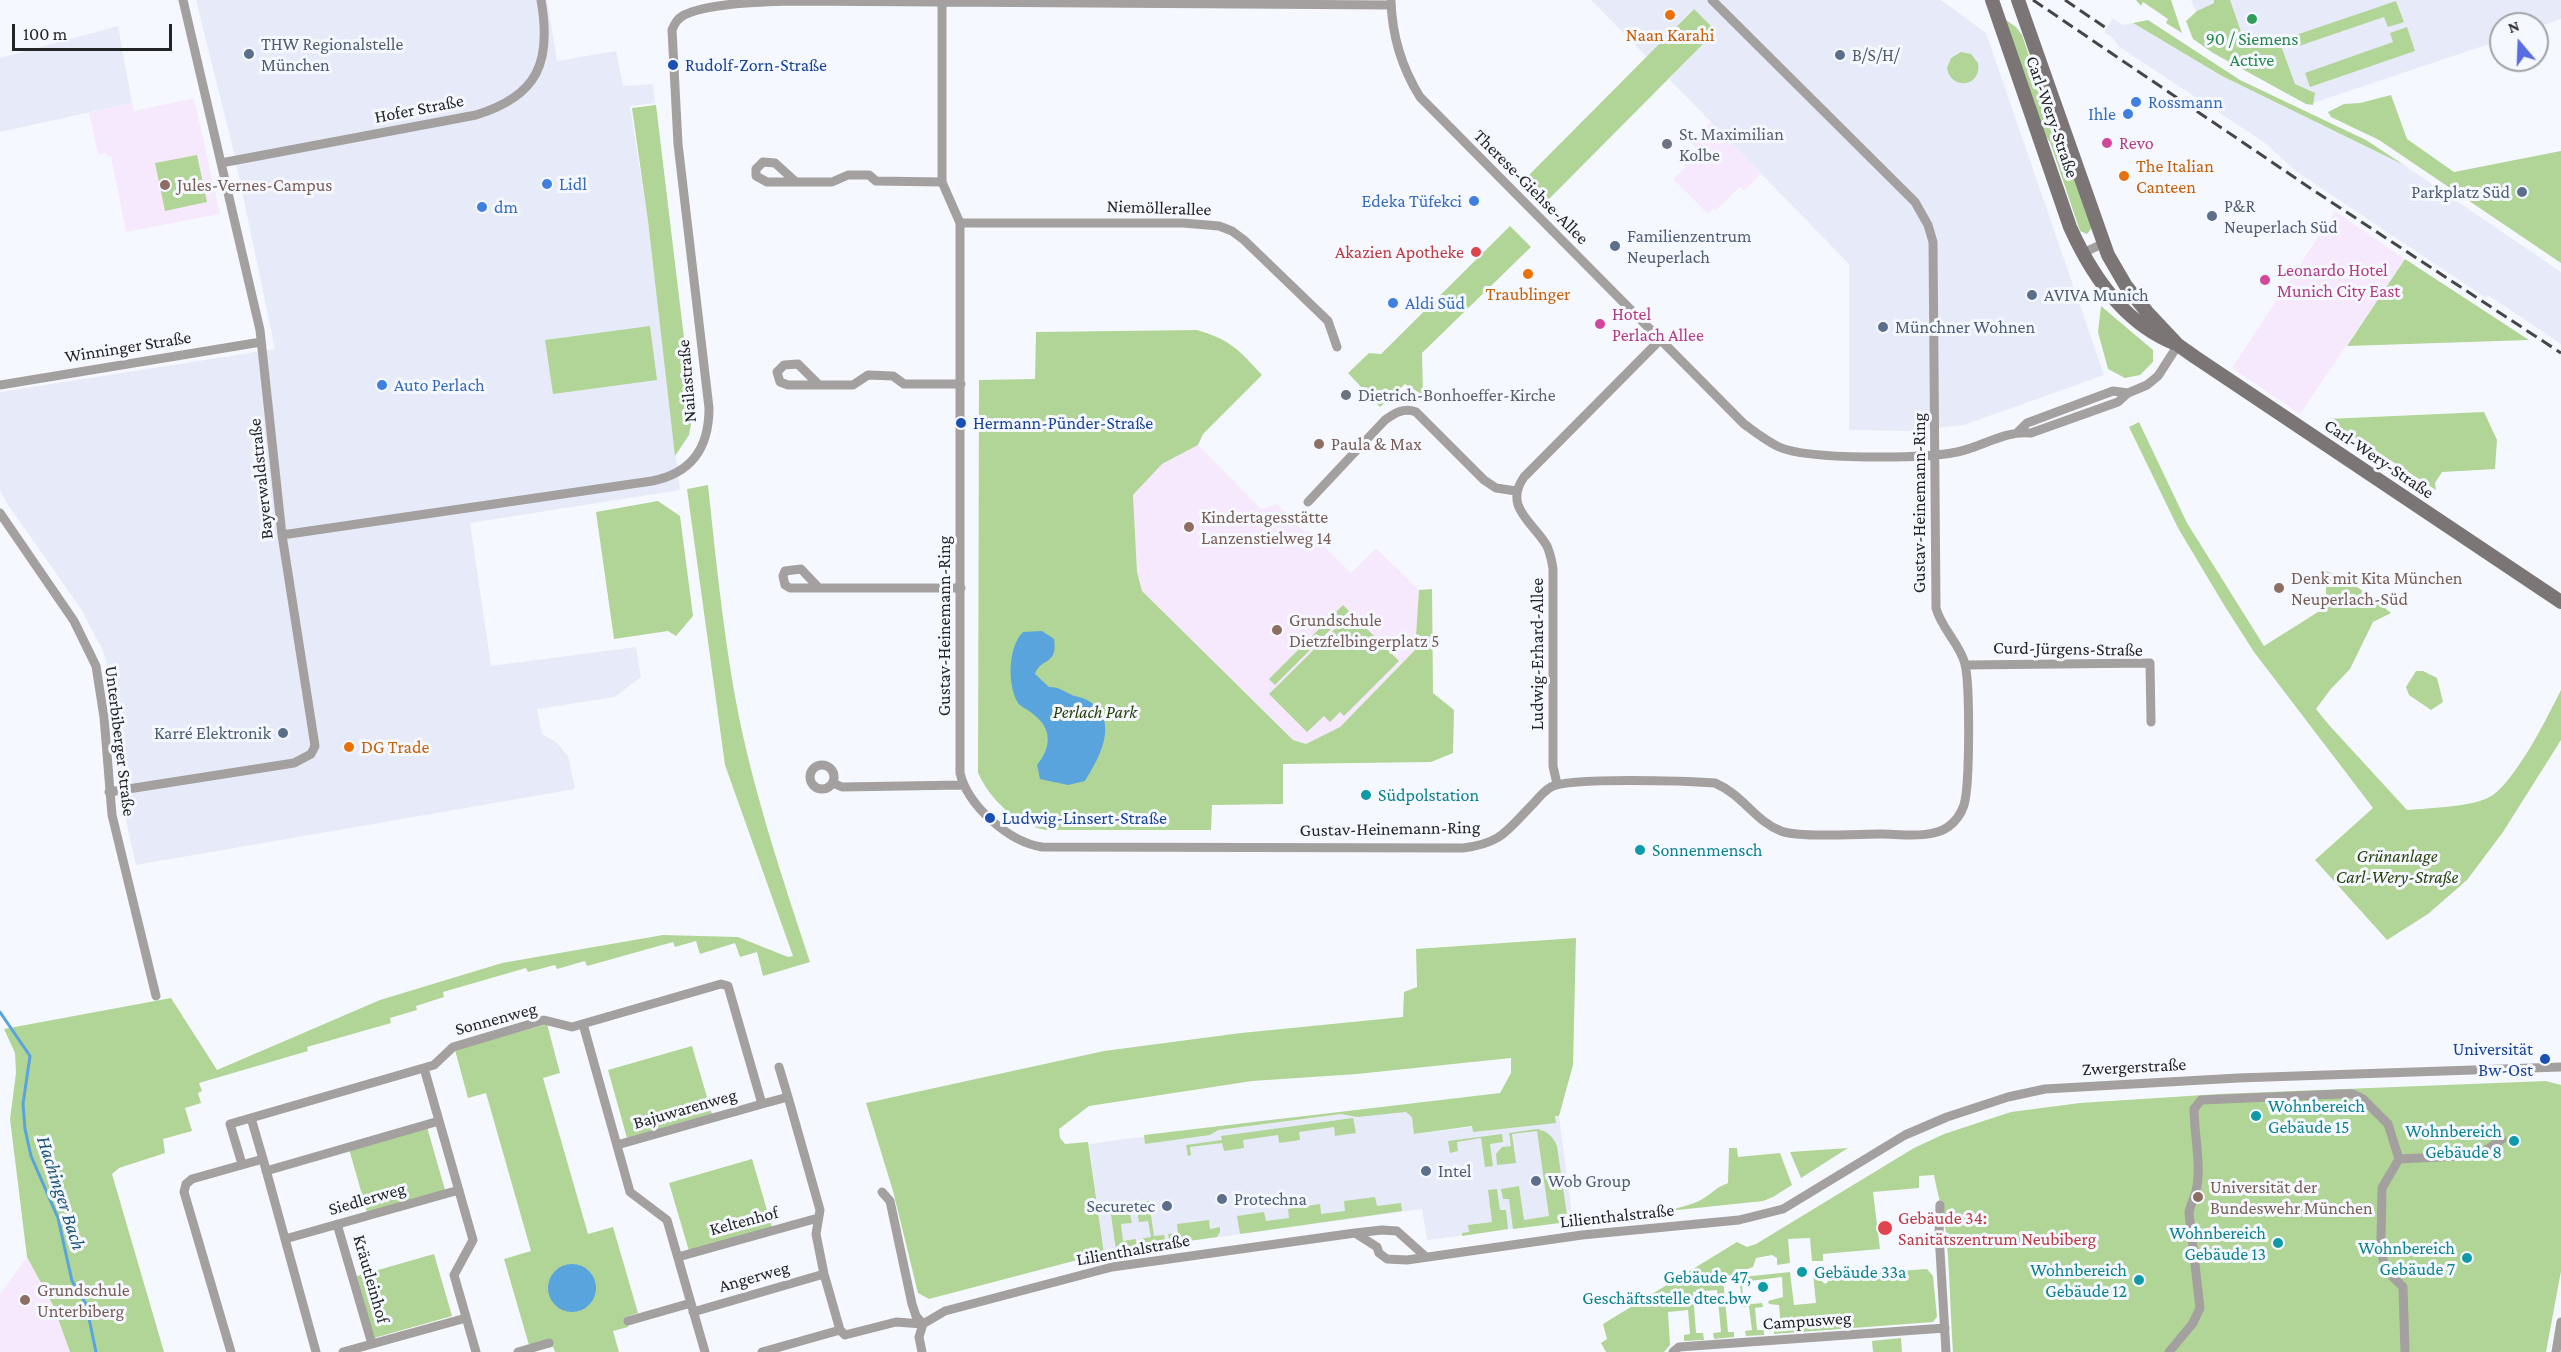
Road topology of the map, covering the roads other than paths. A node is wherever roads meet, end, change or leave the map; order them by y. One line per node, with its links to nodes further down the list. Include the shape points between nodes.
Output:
1 (183, 0): 8 (street, Bayerwaldstraße)
2 (541, 0): 8 (street, Hofer Straße, via 545,47 536,73 524,91 494,109)
3 (1712, 0): 21 (street, Gustav-Heinemann-Ring, via 1915,202 1928,225 1933,242)
4 (1992, 0): 13 (main road, Carl-Wery-Straße, via 2070,227)
5 (2018, 0): 12 (main road, Carl-Wery-Straße)
6 (942, 2): 7 (street); 10 (street, Gustav-Heinemann-Ring); 25 (street, Nailastraße, via 760,2 708,9 676,21 671,39 678,144 710,408 707,437 688,465 674,475 652,481)
7 (1391, 2): 14 (street, Therese-Giehse-Allee, via 1401,58 1420,97)
8 (221, 163): 15 (street, Bayerwaldstraße)
9 (796, 182): 10 (street, via 832,182 848,175 869,175 876,181)
10 (942, 182): 11 (street, Gustav-Heinemann-Ring)
11 (960, 223): 17 (street, Niemöllerallee, via 1158,222 1219,226 1244,240 1328,321); 18 (street, Gustav-Heinemann-Ring)
12 (2102, 244): 13 (street); 16 (main road, Carl-Wery-Straße, via 2135,298)
13 (2083, 253): 16 (main road, Carl-Wery-Straße, via 2120,306 2158,337)
14 (1660, 340): 21 (street, Therese-Giehse-Allee, via 1744,424 1780,447 1812,454); 22 (street, via 1524,477)
15 (261, 342): 19 (street, Winninger Straße); 25 (street, Bayerwaldstraße)
16 (2178, 345): 21 (street, Therese-Giehse-Allee, via 2158,376 2118,402 2031,433 2018,432 1958,452); 28 (main road, Carl-Wery-Straße)
17 (1337, 347)
18 (961, 384): 20 (street, via 904,384 892,376 868,375 853,385); 27 (street, Gustav-Heinemann-Ring)
19 (0, 385)
20 (819, 385)
21 (1935, 455): 29 (street, Gustav-Heinemann-Ring, via 1936,608)
22 (1516, 491): 23 (street, via 1496,488 1484,480 1416,412 1403,411 1385,420); 32 (street, Ludwig-Erhard-Allee, via 1523,515 1547,547 1553,569 1553,766)
23 (1308, 502)
24 (0, 513): 34 (street, Unterbiberger Straße, via 91,652 104,717)
25 (282, 535): 34 (street, Bayerwaldstraße, via 315,738 311,754 294,763)
26 (819, 588): 27 (street)
27 (961, 588): 33 (street, Gustav-Heinemann-Ring)
28 (2561, 602)
29 (1965, 665): 30 (street, Curd-Jürgens-Straße, via 2150,663); 32 (street, Gustav-Heinemann-Ring, via 1967,787 1959,816 1947,828 1915,834 1803,834 1782,831 1766,823 1731,789 1715,783)
30 (2151, 722)
31 (833, 783): 33 (street, via 843,787)
32 (1557, 784): 33 (street, Gustav-Heinemann-Ring, via 1544,792 1499,838 1485,845 1391,849 1042,847 1018,841 1004,831)
33 (963, 785)
34 (109, 792): 35 (street, Unterbiberger Straße)
35 (156, 996)
36 (583, 1024): 39 (street, Sonnenweg, via 572,1027 543,1020 453,1047 434,1065); 41 (street, Sonnenweg, via 721,984 728,986); 45 (street, Bajuwarenweg)
37 (779, 1067): 40 (street)
38 (2561, 1067): 54 (street, Zwergerstraße, via 2045,1089 1978,1106 1905,1135 1783,1209)
39 (424, 1068): 42 (street, Sonnenweg); 43 (street)
40 (788, 1097): 41 (street, Bajuwarenweg); 53 (street, via 820,1210)
41 (762, 1104): 45 (street, Bajuwarenweg)
42 (251, 1118): 46 (street); 48 (street, Sonnenweg, via 230,1124)
43 (439, 1121): 49 (street); 50 (street)
44 (2502, 1139): 47 (street, via 2480,1155)
45 (617, 1145): 61 (street, Bajuwarenweg, via 630,1192 667,1220)
46 (263, 1159): 48 (street); 49 (street)
47 (2399, 1159): 84 (street, via 2391,1127 2353,1094 2201,1100 2195,1104 2196,1190 2189,1213 2200,1308); 85 (street, via 2382,1188 2380,1239 2384,1268 2403,1287)
48 (242, 1164): 74 (street, via 192,1179 184,1192)
49 (266, 1171): 58 (street)
50 (459, 1190): 55 (street, Siedlerweg); 66 (street, via 473,1240 454,1275)
51 (882, 1192): 69 (street, via 890,1200 912,1304)
52 (1940, 1205): 70 (street)
53 (818, 1218): 61 (street, Keltenhof); 64 (street, via 816,1234)
54 (1739, 1221): 62 (street, Lilienthalstraße, via 1582,1235)
55 (338, 1224): 58 (street, Siedlerweg); 73 (street, Kräutleinhof)
56 (1389, 1231): 57 (street, Lilienthalstraße); 59 (street, via 1401,1233); 60 (street, via 1380,1237)
57 (1355, 1233): 60 (street, Lilienthalstraße); 69 (street, Lilienthalstraße, via 1112,1267 945,1311)
58 (285, 1239): 75 (street)
59 (1406, 1241): 62 (street); 63 (street, via 1406,1251)
60 (1377, 1247): 63 (street, Lilienthalstraße, via 1388,1259)
61 (678, 1257): 65 (street)
62 (1426, 1257): 63 (street, Lilienthalstraße)
63 (1398, 1258)
64 (824, 1274): 65 (street, Angerweg); 71 (street)
65 (692, 1307): 67 (street, Angerweg); 79 (street)
66 (466, 1318): 73 (street, Kräutleinhof); 77 (street)
67 (628, 1321)
68 (2561, 1322): 86 (street)
69 (923, 1324): 71 (street, via 896,1322); 81 (street, via 919,1337)
70 (1945, 1328): 82 (street, Campusweg, via 1679,1347); 83 (street)
71 (842, 1333): 80 (street)
72 (549, 1343): 78 (street)
73 (372, 1344): 76 (street, Kräutleinhof)
74 (231, 1352)
75 (316, 1352)
76 (343, 1352)
77 (476, 1352)
78 (518, 1352)
79 (705, 1352)
80 (762, 1352)
81 (922, 1352)
82 (1672, 1352)
83 (1947, 1352)
84 (2169, 1352)
85 (2405, 1352)
86 (2556, 1352)

